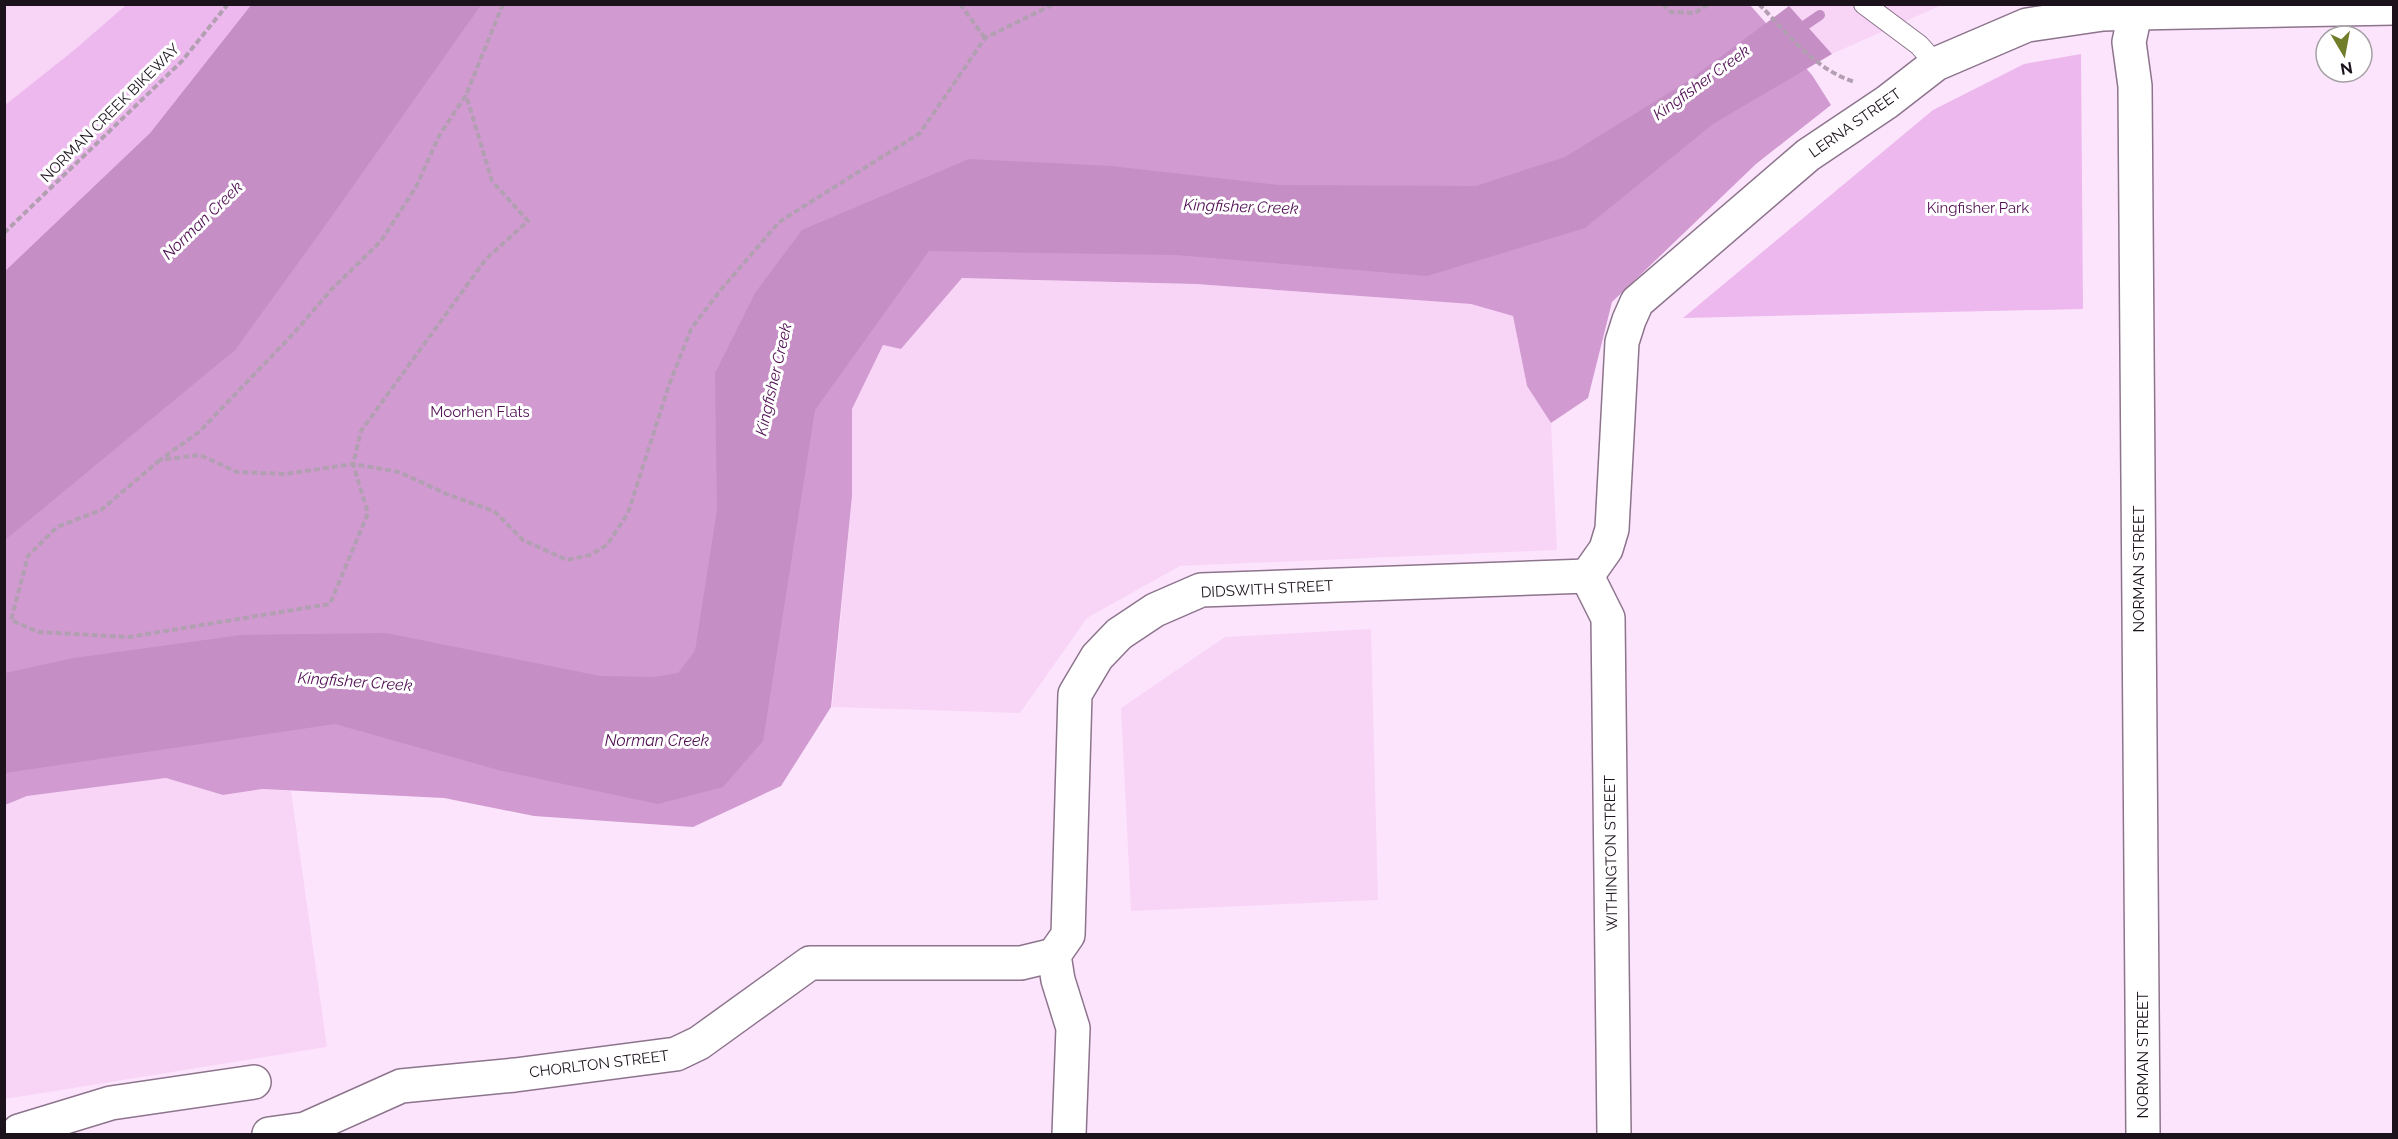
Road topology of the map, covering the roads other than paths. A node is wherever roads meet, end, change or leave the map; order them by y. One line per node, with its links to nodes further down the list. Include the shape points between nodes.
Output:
1 (1864, 4): 4 (lane, via 1919,45)
2 (2394, 8): 3 (street, LERNA STREET)
3 (2137, 9): 4 (street, LERNA STREET, via 2027,25); 14 (street, NORMAN STREET, via 2129,42 2135,86)
4 (1936, 64): 5 (street, LERNA STREET, via 1808,155 1637,302 1622,342 1612,530 1606,549)
5 (1587, 576): 6 (street, DIDSWITH STREET, via 1201,590 1155,610 1119,634 1097,657 1075,694 1068,935); 13 (street, WITHINGTON STREET, via 1608,618)
6 (1054, 955): 9 (street, CHORLTON STREET, via 1021,963 810,963 699,1043 676,1054 401,1086); 12 (street, via 1073,1028)
7 (254, 1082): 8 (street, via 111,1103)
8 (12, 1132): 10 (street)
9 (305, 1132): 11 (street, CHORLTON STREET)
10 (54, 1134)
11 (269, 1134)
12 (1069, 1134)
13 (1614, 1134)
14 (2143, 1134)

